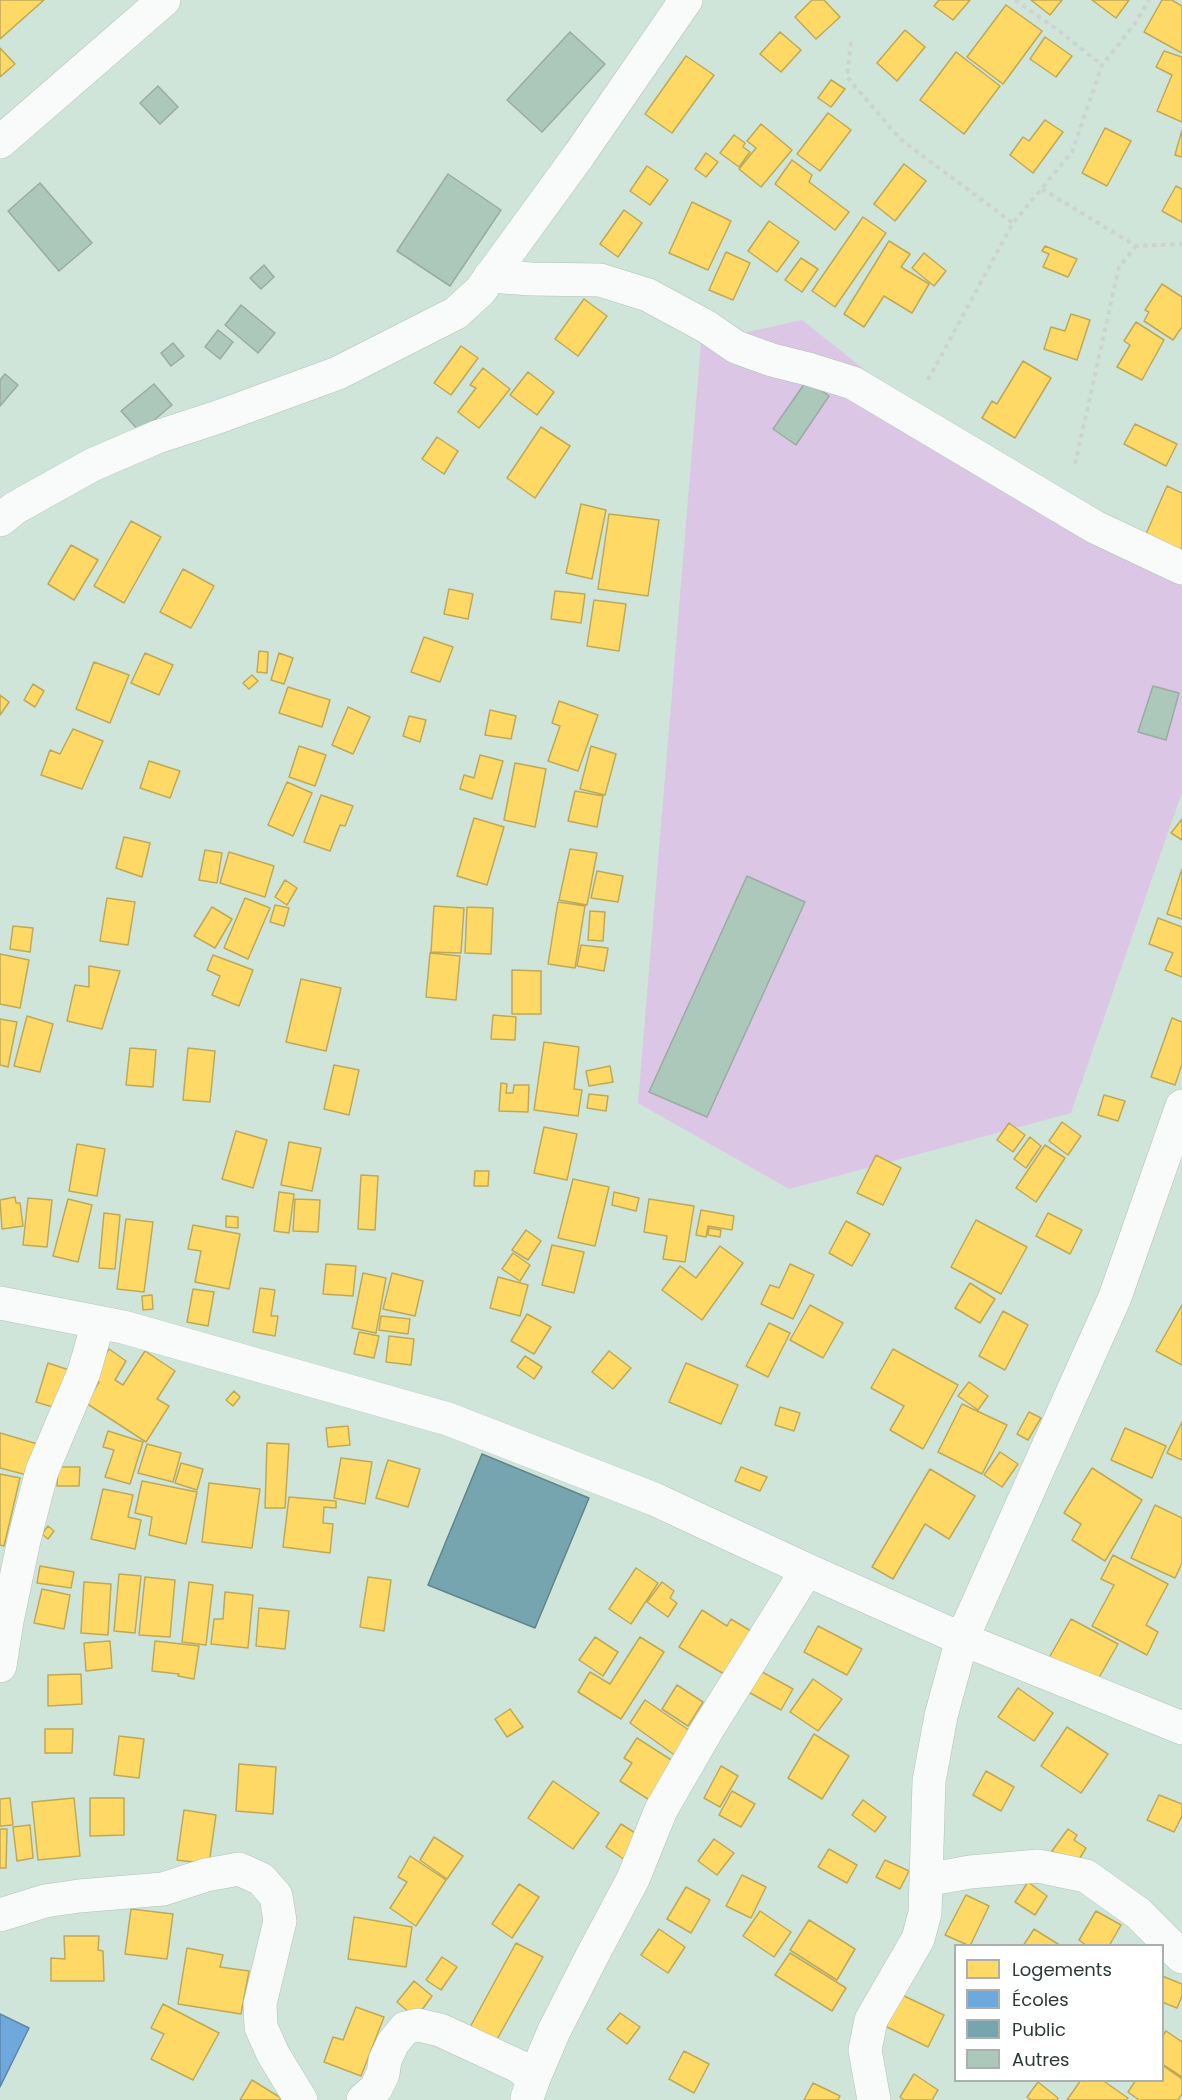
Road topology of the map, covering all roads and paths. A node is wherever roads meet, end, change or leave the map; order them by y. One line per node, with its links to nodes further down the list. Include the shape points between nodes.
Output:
1 (686, 0): 12 (street)
2 (1015, 0): 6 (path)
3 (1149, 0): 6 (path)
4 (149, 5): 7 (street)
5 (851, 42): 9 (path, via 847,77 900,139)
6 (1102, 65): 8 (path, via 1072,152)
7 (0, 142)
8 (1042, 189): 9 (path); 11 (path)
9 (1013, 223): 13 (path)
10 (1182, 244): 11 (path)
11 (1136, 246): 14 (path, via 1119,267)
12 (490, 276): 13 (street, via 600,279 648,295 736,347 853,383); 15 (street, via 456,313 338,373 157,437 92,465)
13 (909, 417): 14 (street)
14 (1065, 509): 16 (street)
15 (0, 520)
16 (1182, 568)
17 (1182, 1106): 21 (street, via 1115,1297)
18 (0, 1303): 19 (street)
19 (98, 1323): 20 (street, via 448,1419 654,1499); 22 (street, via 84,1372 42,1471 24,1540)
20 (807, 1570): 21 (street); 27 (street, via 661,1810 633,1879 575,1989)
21 (962, 1639): 23 (street); 24 (street, via 941,1716 929,1782)
22 (0, 1666)
23 (1182, 1728)
24 (926, 1880): 26 (street, via 1038,1866 1086,1876 1138,1913); 30 (street, via 925,1913 918,1939 870,2020 865,2050)
25 (0, 1915): 28 (street, via 45,1901 163,1889 239,1869 261,1879 276,1896 280,1921 260,2004 261,2027)
26 (1182, 1957)
27 (530, 2089): 29 (street, via 518,2066 440,2030 418,2025 405,2028 393,2043 376,2088)
28 (301, 2100)
29 (363, 2100)
30 (874, 2100)

